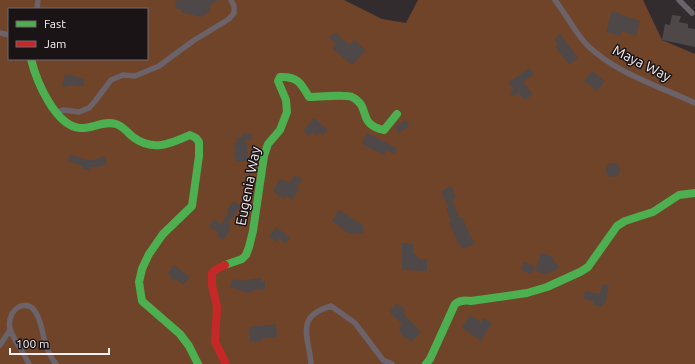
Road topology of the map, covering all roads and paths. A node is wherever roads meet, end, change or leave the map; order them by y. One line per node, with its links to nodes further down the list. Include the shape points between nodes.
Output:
1 (231, 0): 7 (street, via 234,13 229,19 159,66 135,76 123,75 111,80 89,108 79,112)
2 (556, 0): 6 (street, Maya Way, via 587,44 607,61 645,82)
3 (679, 0): 4 (street)
4 (692, 13)
5 (31, 60): 7 (street, via 32,70 46,98)
6 (695, 103)
7 (57, 112): 14 (street, via 73,126 80,128 106,123 117,124 138,141 148,145 160,147 190,136 199,142 192,206 155,245 139,281 142,301 180,334 190,346)
8 (397, 114): 15 (street, Eugenia Way, via 384,130 374,128 368,122 358,101 351,96 309,97 299,81 292,77 280,77 280,90 286,96 288,112 280,130 268,145 246,255 234,264 218,268 212,274 217,307 215,342)
9 (695, 193): 18 (street, via 679,195 653,212 617,226 588,267 580,272 527,293 458,301)
10 (10, 330): 11 (street); 12 (street); 13 (street, via 14,311 26,305 31,307 36,312 46,345)
11 (0, 345)
12 (29, 364)
13 (56, 364)
14 (198, 364)
15 (226, 364)
16 (311, 364): 17 (street, via 307,346 308,323 315,313 331,306 355,322 383,360)
17 (392, 364)
18 (426, 364)

